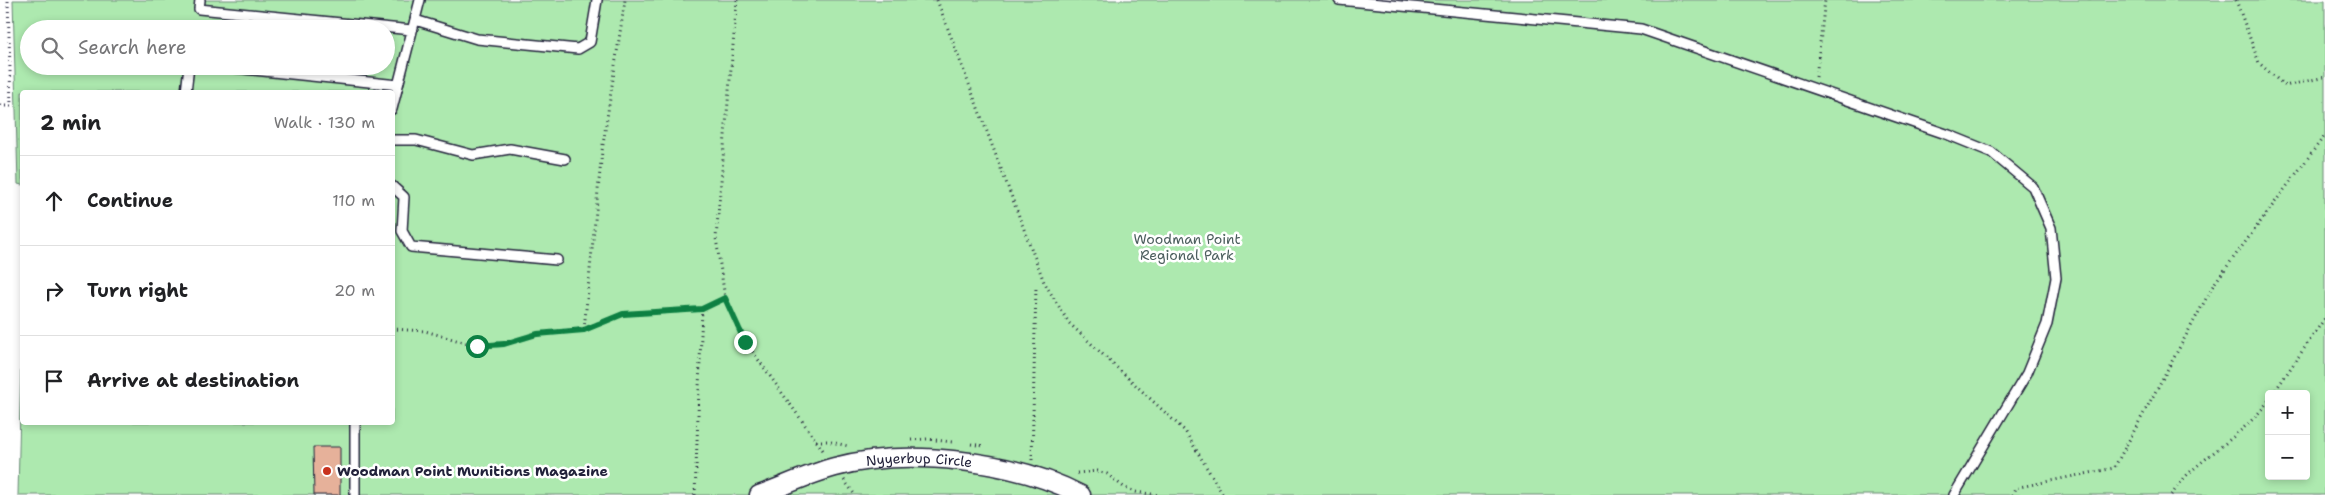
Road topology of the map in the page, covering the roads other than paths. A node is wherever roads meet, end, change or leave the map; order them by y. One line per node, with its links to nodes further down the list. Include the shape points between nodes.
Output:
1 (200, 0): 5 (lane, via 199,9)
2 (420, 0): 6 (lane)
3 (597, 0): 6 (lane, via 590,42 578,49 477,39)
4 (1339, 0): 22 (lane, via 1640,29 1991,152 2033,187 2051,228 2056,278 2047,324 2026,373)
5 (311, 20)
6 (415, 20): 8 (lane)
7 (395, 28): 8 (lane)
8 (412, 30): 11 (lane)
9 (188, 75): 12 (lane)
10 (302, 75): 11 (lane)
11 (398, 85): 13 (lane)
12 (186, 90)
13 (395, 97)
14 (395, 140): 15 (lane, via 416,140 473,155 510,150)
15 (565, 159)
16 (395, 189): 17 (lane, via 404,197 402,232 411,247)
17 (556, 260)
18 (354, 425): 19 (lane)
19 (355, 495)
20 (759, 495): 21 (street, Nyyerbup Circle, via 835,467 894,458 974,462 1028,475)
21 (1081, 495)
22 (1954, 495)

